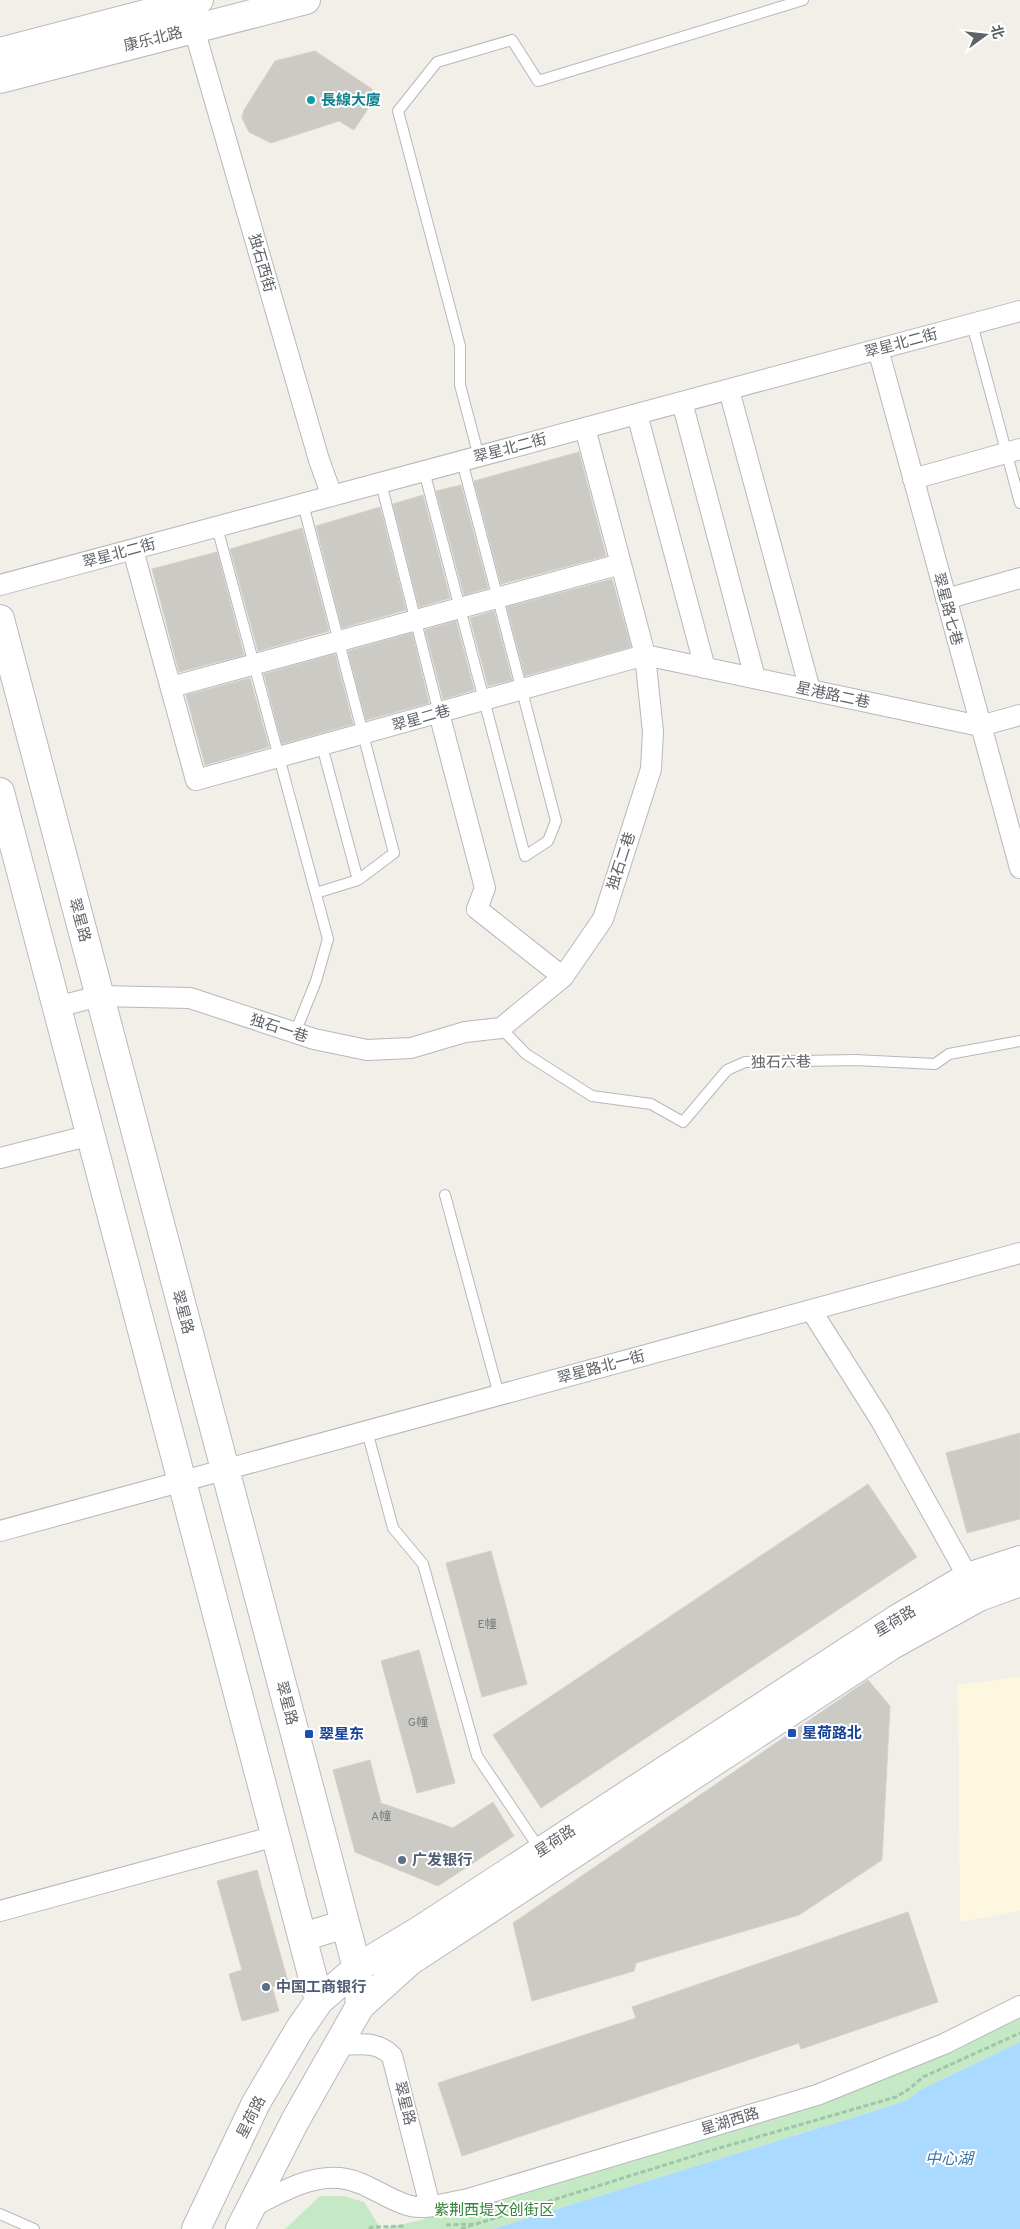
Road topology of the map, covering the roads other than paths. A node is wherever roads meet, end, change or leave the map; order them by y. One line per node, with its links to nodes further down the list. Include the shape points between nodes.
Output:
1 (200, 0): 5 (street, 康乐北路)
2 (306, 0): 4 (street, 康乐北路)
3 (803, 0): 15 (lane, via 538,81 512,40 437,62 398,111 460,346 460,385)
4 (194, 29): 6 (street, 康乐北路); 19 (street, 独石西街)
5 (0, 52)
6 (0, 79)
7 (1020, 311): 8 (street, 翠星北二街)
8 (972, 324): 9 (street, 翠星北二街); 14 (lane)
9 (878, 349): 10 (street, 翠星北二街); 17 (street, 翠星路七巷)
10 (729, 390): 11 (street, 翠星北二街); 39 (street)
11 (682, 402): 12 (street, 翠星北二街); 36 (street)
12 (637, 414): 13 (street, 翠星北二街); 35 (street)
13 (585, 428): 15 (street, 翠星北二街); 24 (street, 独石二巷)
14 (1013, 451): 17 (street); 20 (lane)
15 (470, 459): 16 (street, 翠星北二街); 27 (lane)
16 (424, 472): 18 (street, 翠星北二街); 29 (lane)
17 (913, 479): 28 (street, 翠星路七巷)
18 (381, 483): 19 (street, 翠星北二街); 31 (lane)
19 (332, 496): 21 (street, 翠星北二街)
20 (1020, 503)
21 (303, 504): 22 (street, 翠星北二街); 32 (lane)
22 (217, 527): 23 (street, 翠星北二街); 34 (lane)
23 (133, 550): 26 (street, 翠星北二街); 37 (street)
24 (621, 564): 27 (street); 33 (street, 独石二巷)
25 (1020, 578): 28 (street)
26 (0, 585)
27 (498, 598): 29 (street); 38 (lane)
28 (946, 599): 43 (street, 翠星路七巷)
29 (460, 608): 31 (street); 40 (lane)
30 (0, 619): 52 (street, 翠星路)
31 (416, 620): 32 (street); 41 (lane)
32 (339, 641): 34 (street); 44 (lane)
33 (645, 655): 35 (street, 星港路二巷); 38 (street, 翠星二巷); 51 (street, 独石二巷, via 653,732 651,769 603,919)
34 (254, 664): 37 (street); 46 (lane)
35 (705, 668): 36 (street, 星港路二巷)
36 (755, 678): 39 (street, 星港路二巷)
37 (171, 687): 46 (street, 翠星二巷, via 196,780)
38 (522, 690): 40 (street, 翠星二巷); 40 (lane, via 556,821 548,841 525,856)
39 (810, 690): 43 (street, 星港路二巷)
40 (484, 700): 41 (street, 翠星二巷)
41 (439, 713): 44 (street, 翠星二巷); 51 (street, via 485,888 477,909)
42 (1020, 715): 43 (street, 星港路二巷)
43 (980, 726): 48 (street, 翠星路七巷)
44 (363, 734): 45 (street, 翠星二巷); 49 (lane, via 394,853)
45 (322, 746): 46 (street, 翠星二巷); 49 (lane)
46 (279, 757): 50 (lane)
47 (2, 806): 53 (street)
48 (1020, 868)
49 (358, 880): 50 (lane)
50 (316, 893): 55 (lane, via 328,938)
51 (563, 977): 54 (street, 独石二巷)
52 (100, 996): 53 (street, 独石一巷); 55 (street, 独石一巷, via 190,998); 64 (street, 翠星路)
53 (57, 1007): 57 (street)
54 (501, 1028): 55 (street, 独石一巷, via 465,1032 411,1048 367,1050); 56 (lane, 独石六巷, via 526,1054 592,1096 651,1104 683,1122 727,1070 745,1062 855,1060 935,1064 949,1054)
55 (295, 1033)
56 (1020, 1041)
57 (90, 1135): 58 (street); 65 (street)
58 (0, 1158)
59 (445, 1195): 62 (lane)
60 (1020, 1253): 61 (street, 翠星路北一街)
61 (810, 1310): 62 (street, 翠星路北一街); 69 (street, via 880,1419)
62 (499, 1395): 63 (street, 翠星路北一街)
63 (367, 1430): 64 (street, 翠星路北一街); 71 (lane, via 394,1528 423,1564 477,1756)
64 (225, 1469): 65 (street, 翠星路北一街); 73 (street, 翠星路)
65 (182, 1481): 66 (street, 翠星路北一街); 70 (street)
66 (0, 1532)
67 (1020, 1560): 69 (street, 星荷路)
68 (1020, 1582): 69 (street, 星荷路)
69 (974, 1587): 71 (street, 星荷路, via 897,1619)
70 (276, 1836): 72 (street); 74 (street)
71 (546, 1860): 75 (street, 星荷路); 77 (street, 星荷路, via 410,1961)
72 (0, 1912)
73 (345, 1924): 74 (street); 75 (street, 翠星路)
74 (303, 1938): 76 (street)
75 (357, 1968): 76 (street, 星荷路); 77 (street, 翠星路)
76 (320, 2001): 80 (street, 星荷路, via 299,2030)
77 (360, 2006): 79 (street, 星荷路)
78 (1020, 2006): 82 (street, 星湖西路, via 944,2044 817,2095 468,2199)
79 (338, 2044): 81 (street, 星荷路); 82 (street, 翠星路, via 374,2044 392,2056)
80 (256, 2104): 81 (street); 86 (street, 星荷路)
81 (295, 2121): 84 (street, 星荷路)
82 (430, 2206): 84 (street, 星湖西路, via 409,2206 365,2183 340,2178 304,2182)
83 (0, 2214): 85 (lane)
84 (245, 2218)
85 (34, 2229)
86 (196, 2229)

